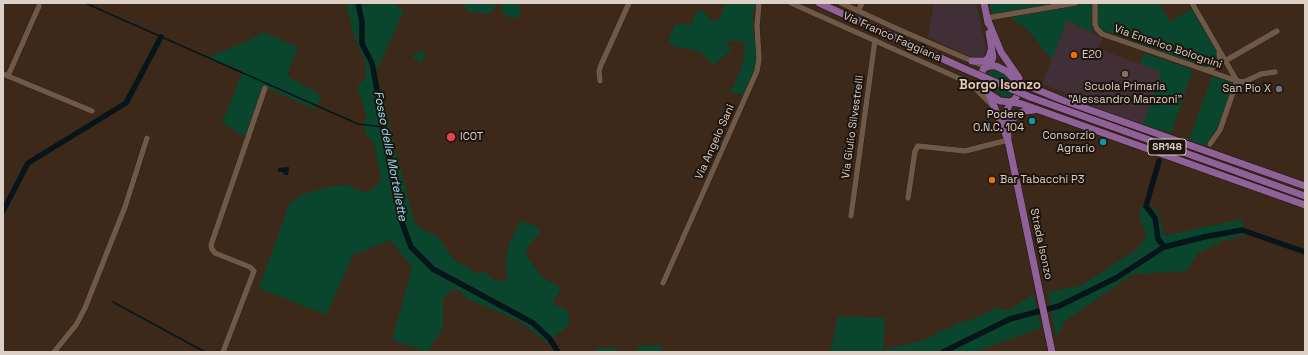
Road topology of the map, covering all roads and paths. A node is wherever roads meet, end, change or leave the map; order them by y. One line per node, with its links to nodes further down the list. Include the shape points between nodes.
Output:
1 (629, 3): 26 (street, via 601,65)
2 (759, 3): 46 (street, Via Angelo Sani, via 757,69)
3 (791, 3): 15 (street, Via Franco Faggiana)
4 (819, 3): 42 (main road, SR148, bridge, via 1030,97)
5 (841, 3): 12 (street)
6 (862, 3): 12 (street)
7 (984, 3): 13 (main road)
8 (1075, 3): 13 (street)
9 (1095, 3): 22 (street, Via Emerico Bolognini, via 1095,24 1102,34)
10 (1192, 3): 16 (street)
11 (39, 6): 24 (street)
12 (858, 11): 18 (street)
13 (987, 18): 17 (main road)
14 (1277, 31): 19 (street)
15 (875, 40): 28 (street, Via Franco Faggiana); 45 (street, Via Giulio Silvestrelli)
16 (1216, 44): 19 (street); 22 (street, via 1220,56 1219,63 1214,68)
17 (994, 46): 18 (main road, via 987,59 981,62); 20 (main road, via 993,59); 21 (main road); 29 (main road)
18 (972, 61): 20 (street)
19 (1226, 61): 27 (street)
20 (988, 66): 21 (main road); 31 (main road, via 982,74)
21 (1004, 69): 25 (main road)
22 (1206, 70): 27 (street, Via Emerico Bolognini)
23 (1275, 72): 27 (street, via 1261,74 1244,82)
24 (5, 75): 35 (street)
25 (1016, 80): 29 (main road); 32 (main road, via 1019,90)
26 (600, 81)
27 (1237, 81): 39 (street, via 1220,130)
28 (966, 82): 31 (street, Via Franco Faggiana); 33 (street)
29 (1026, 85): 40 (main road)
30 (265, 88): 48 (street, via 212,243 212,249 217,253 254,271)
31 (987, 92): 32 (main road, via 1000,101); 33 (main road)
32 (1011, 102): 34 (main road); 36 (main road, via 1007,112)
33 (996, 108): 38 (main road)
34 (1034, 110): 36 (main road, via 1016,116); 44 (main road)
35 (92, 112)
36 (1008, 128): 38 (main road)
37 (147, 138): 47 (street, via 125,207 85,308 76,325)
38 (1008, 140): 43 (street, via 963,151 918,146 915,150); 49 (main road, Strada Isonzo)
39 (1210, 144): 40 (main road)
40 (1204, 151): 41 (main road)
41 (1305, 186)
42 (1305, 196)
43 (908, 198)
44 (1305, 205)
45 (851, 216)
46 (664, 283)
47 (54, 352)
48 (223, 352)
49 (1052, 352)

